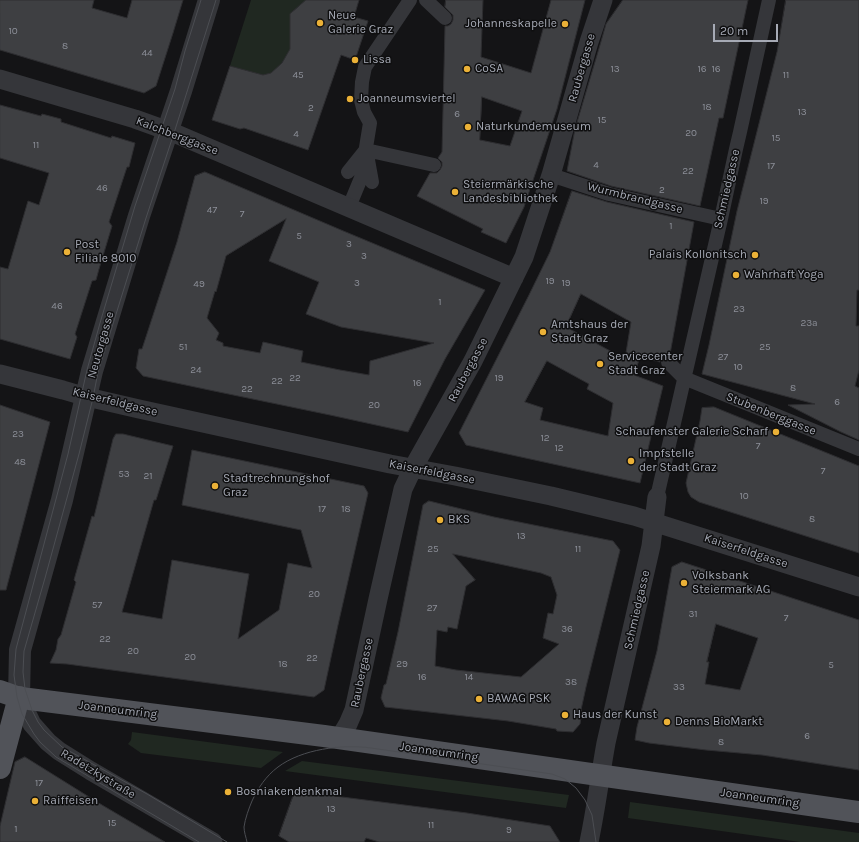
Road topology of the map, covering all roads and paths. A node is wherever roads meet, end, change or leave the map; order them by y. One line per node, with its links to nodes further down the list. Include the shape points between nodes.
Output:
1 (209, 0): 8 (street, Neutorgasse)
2 (410, 0): 9 (street, via 365,67 361,100 370,123)
3 (426, 0): 6 (street)
4 (602, 0): 11 (street, Raubergasse)
5 (769, 0): 13 (street, Schmiedgasse)
6 (445, 18)
7 (0, 79): 8 (street, Kalchberggasse)
8 (168, 131): 12 (street, Kalchberggasse); 18 (street, Neutorgasse, via 92,371)
9 (366, 150): 10 (street); 12 (street, via 361,177)
10 (434, 165)
11 (551, 175): 13 (street, Wurmbrandgasse, via 609,194); 14 (street, Raubergasse, via 524,257)
12 (349, 207): 14 (street, Kalchberggasse)
13 (721, 219): 17 (street, Schmiedgasse)
14 (514, 278): 20 (street, Raubergasse, via 473,361)
15 (668, 362): 17 (street)
16 (0, 374): 18 (street, Kaiserfeldgasse)
17 (684, 378): 19 (street, Stubenberggasse); 21 (street, Schmiedgasse)
18 (87, 397): 20 (street, Kaiserfeldgasse); 24 (street, Neutorgasse)
19 (859, 449)
20 (413, 468): 22 (street, Kaiserfeldgasse, via 551,496); 25 (street, Raubergasse, via 403,489 354,710)
21 (657, 497): 22 (street, Schmiedgasse)
22 (654, 522): 23 (street, Kaiserfeldgasse); 27 (street, Schmiedgasse, via 651,546)
23 (859, 587)
24 (10, 694): 25 (main road, Joanneumring, via 29,699); 26 (main road); 29 (street, Radetzkystraße, via 29,721 59,752)
25 (339, 739): 27 (main road, Joanneumring)
26 (2, 758)
27 (600, 775): 28 (main road, Joanneumring); 30 (street, Schmiedgasse)
28 (859, 812)
29 (211, 842)
30 (589, 842)

